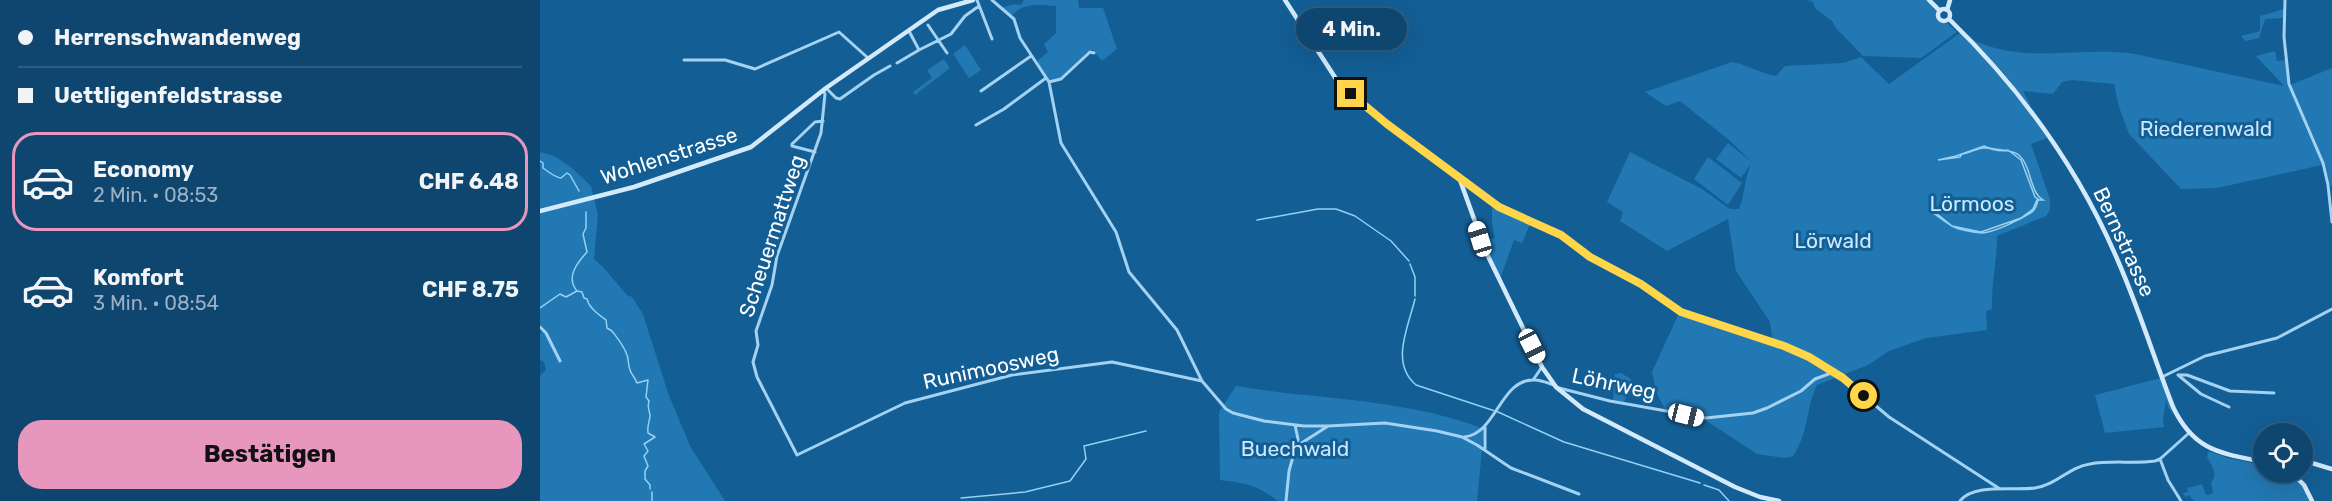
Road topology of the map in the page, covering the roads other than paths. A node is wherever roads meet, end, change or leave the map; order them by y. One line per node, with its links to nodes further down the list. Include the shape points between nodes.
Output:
1 (975, 0): 7 (street); 12 (main road, Wohlenstrasse, via 943,7)
2 (992, 0): 18 (street, via 1014,20)
3 (1285, 0): 29 (main road, via 1338,82)
4 (1929, 0): 9 (main road)
5 (1950, 0): 8 (main road)
6 (2285, 0): 33 (street, via 2289,84 2323,165)
7 (979, 6): 13 (street); 14 (street, via 950,34)
8 (1947, 10): 9 (main road); 10 (main road)
9 (1940, 11): 10 (main road, Bernstrasse, via 1940,20)
10 (1949, 19): 40 (main road, Bernstrasse, via 2011,86 2071,169 2117,260)
11 (928, 25): 14 (street)
12 (909, 31): 15 (street); 19 (main road, Wohlenstrasse)
13 (992, 39)
14 (938, 40): 15 (street); 16 (street)
15 (920, 50): 21 (street)
16 (947, 53)
17 (1094, 53): 23 (street, via 1090,52 1061,79)
18 (1031, 56): 23 (street); 25 (street)
19 (868, 58): 20 (street, via 838,32 755,69 725,60); 24 (main road, Wohlenstrasse)
20 (684, 60)
21 (897, 63)
22 (890, 66): 24 (street, via 840,99)
23 (1047, 80): 27 (street); 42 (street, via 1066,155 1113,226 1129,272 1177,330)
24 (824, 89): 26 (street, Scheuermattweg); 32 (main road, Wohlenstrasse, via 751,147 634,187)
25 (981, 91)
26 (823, 121): 28 (street, Scheuermattweg); 28 (street, via 815,122 792,144)
27 (976, 125)
28 (815, 152): 53 (street, Scheuermattweg, via 777,256 772,285 756,331 758,345 753,363)
29 (1457, 177): 30 (street); 31 (main road)
30 (1471, 186): 31 (street); 38 (street, via 1499,207 1561,235 1678,311 1784,346)
31 (1464, 190): 37 (main road, via 1485,252)
32 (540, 212)
33 (2332, 222)
34 (2332, 309): 39 (street, via 2277,338 2205,356)
35 (540, 327): 36 (street)
36 (560, 361)
37 (1542, 367): 41 (street); 43 (main road)
38 (1834, 372): 43 (street, Löhrweg, via 1767,408 1706,418 1610,401); 59 (street, via 1889,417)
39 (2177, 373): 40 (street); 44 (street, via 2230,390); 45 (street, via 2201,394)
40 (2162, 377): 49 (main road, Bernstrasse)
41 (1533, 380): 43 (street, Löhrweg); 48 (street, via 1516,387)
42 (1202, 381): 46 (street, via 1230,412); 53 (street, Runimoosweg, via 1112,362 1012,375 905,403)
43 (1555, 386): 62 (main road, via 1583,409 1647,442 1747,492)
44 (2274, 393)
45 (2229, 407)
46 (1295, 425): 47 (street); 51 (street)
47 (1328, 426): 50 (street, via 1385,423); 51 (street)
48 (1485, 426): 50 (street, via 1476,434); 52 (street)
49 (2189, 433): 54 (street); 55 (main road, Bernstrasse, via 2216,452)
50 (1462, 437): 52 (street)
51 (1297, 446): 61 (street)
52 (1485, 449): 60 (street, via 1511,468)
53 (797, 455)
54 (2160, 459): 59 (street, via 2081,465 2045,486); 64 (street)
55 (2253, 460)
56 (2313, 463): 57 (main road)
57 (2332, 469)
58 (2302, 483): 65 (main road)
59 (2000, 489): 63 (street, via 1971,492)
60 (1579, 494)
61 (1286, 501)
62 (1779, 501)
63 (1960, 501)
64 (2181, 501)
65 (2312, 501)

